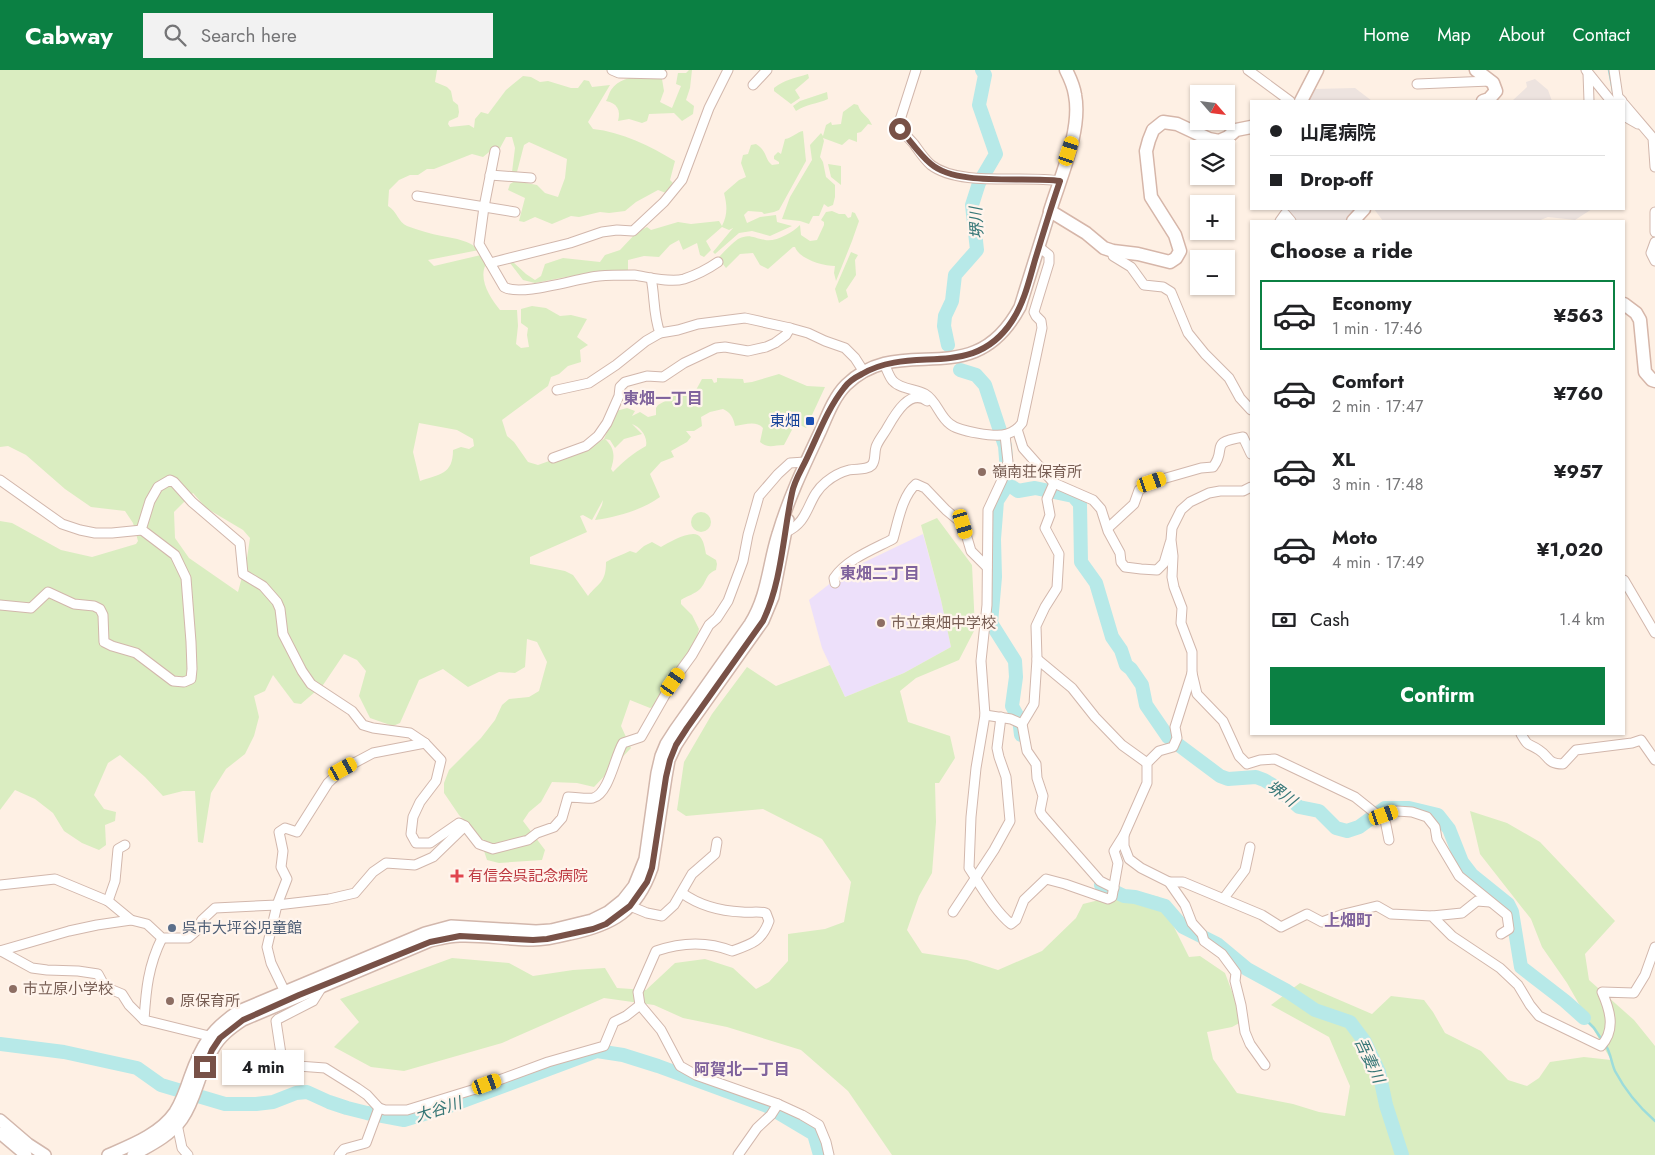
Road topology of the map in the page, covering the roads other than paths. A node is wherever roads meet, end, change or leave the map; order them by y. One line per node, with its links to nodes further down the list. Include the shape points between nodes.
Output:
1 (612, 70): 11 (street)
2 (728, 70): 43 (street, via 709,108 682,180 633,231 602,232)
3 (767, 70): 14 (street)
4 (916, 70): 29 (street, via 899,123 900,129 932,165 966,176)
5 (1066, 70): 29 (main road, via 1076,96 1077,114 1074,136)
6 (1248, 70): 15 (street)
7 (1476, 70): 12 (main road)
8 (1614, 70): 20 (street)
9 (1314, 71): 16 (main road)
10 (1587, 71): 18 (street); 19 (street)
11 (662, 74)
12 (1490, 80): 13 (street); 17 (main road, via 1496,90)
13 (1417, 84)
14 (753, 85)
15 (1289, 100)
16 (1301, 100)
17 (1486, 100)
18 (1589, 100)
19 (1610, 100)
20 (1621, 100)
21 (1625, 105): 23 (street)
22 (1625, 117): 23 (street)
23 (1642, 127): 26 (street, via 1653,138)
24 (1250, 130): 40 (main road, via 1236,130 1219,141 1177,124 1163,122 1153,130 1146,151 1151,197 1175,235 1180,251 1170,262)
25 (495, 151): 27 (street)
26 (1655, 167)
27 (490, 175): 28 (street); 31 (street)
28 (531, 178)
29 (1060, 181): 33 (main road)
30 (417, 196): 31 (street)
31 (484, 207): 34 (street); 43 (street, via 479,244)
32 (1363, 210): 36 (main road)
33 (1050, 211): 39 (street); 40 (main road)
34 (515, 212)
35 (1655, 212): 37 (street)
36 (1354, 220)
37 (1655, 232)
38 (1655, 242): 41 (street, via 1651,253)
39 (1039, 246): 48 (street, via 1020,307 1002,334 989,345 959,357); 54 (street, via 1049,255 1034,312 1042,328 1022,423)
40 (1113, 251): 52 (street, via 1113,256 1131,267 1144,285 1163,287 1171,292 1188,333 1229,378)
41 (1655, 261)
42 (718, 262): 44 (street, via 683,279)
43 (490, 263): 44 (street, via 509,290 600,276)
44 (651, 278): 47 (street)
45 (1625, 305): 50 (main road, via 1640,320 1645,372)
46 (790, 328): 47 (street, via 745,318); 49 (street, via 845,348); 57 (street, via 781,339 766,347 748,350 716,348 663,377 647,376 625,382 598,436 586,446)
47 (660, 333): 51 (street, via 600,377)
48 (884, 364): 49 (street); 53 (street, via 896,384 925,394)
49 (864, 372): 58 (street, via 845,386 834,402)
50 (1655, 381)
51 (557, 390)
52 (1250, 409)
53 (938, 410): 55 (street, via 950,425 960,429); 65 (street, via 920,397 904,404 876,447 872,465 843,472 827,481 796,528)
54 (1017, 429): 55 (street); 60 (street, via 1023,448)
55 (1005, 435): 67 (street, via 1008,462 988,510)
56 (1250, 452): 63 (street, via 1243,437 1224,441 1213,467 1152,482 1139,490 1134,504)
57 (553, 458)
58 (805, 462): 62 (street); 82 (street, via 790,463 759,496 744,562 728,601 709,625 641,737 623,743 601,792 594,798 568,797 562,818 554,827 536,833 528,840 493,850 479,844)
59 (0, 480): 64 (street, via 62,524 95,533)
60 (1054, 483): 63 (street, via 1093,500 1101,509); 72 (street, via 1047,499 1050,515 1046,528 1059,554 1057,588 1036,626)
61 (1250, 488): 66 (street, via 1243,491 1215,492 1190,502 1181,510 1172,528)
62 (792, 491): 65 (street); 106 (street, via 759,610 675,730 661,756 642,871 623,900 592,920 551,930 451,926 439,929)
63 (1108, 528): 66 (street, via 1125,567 1157,570 1164,563)
64 (142, 530): 70 (street, via 175,555 186,578 191,679 173,681 136,653 104,642 103,615 94,606 74,604 48,592 30,608); 78 (street, via 150,501 158,487 170,480 174,482 240,543 243,574 263,586 278,602 283,634 311,684 352,711 363,725 410,733)
65 (786, 532): 97 (street, via 772,597 763,621 676,745 666,777 652,868 647,882)
66 (1171, 540): 73 (street, via 1172,577 1182,608 1181,624 1192,652)
67 (987, 568): 69 (street, via 971,551 963,524 925,488 916,484 910,489 893,539 839,571 834,578); 74 (street, via 981,660)
68 (1625, 582): 71 (street)
69 (835, 583)
70 (0, 604)
71 (1655, 634)
72 (1037, 659): 76 (street, via 1034,704); 80 (street, via 1072,688 1122,745)
73 (1192, 674): 80 (street, via 1175,727 1177,738 1173,746 1160,751); 81 (street, via 1197,694 1223,721 1245,763 1275,759 1355,797 1375,813)
74 (985, 715): 75 (street); 88 (street, via 971,817 969,868)
75 (1001, 717): 76 (street); 88 (street, via 997,748 1006,777 1010,821)
76 (1022, 724): 91 (street, via 1027,751 1036,764 1043,796 1042,815 1100,880)
77 (1522, 735): 79 (street, via 1527,745 1555,764 1563,764 1576,750 1640,740)
78 (425, 743): 82 (street, via 441,760 436,781 413,817 410,834 416,843 430,843 459,823); 96 (street, via 373,753 343,769 328,783 297,832 285,828 279,832 283,851 281,867 287,879)
79 (1655, 760)
80 (1147, 763): 83 (street, via 1147,783)
81 (1384, 815): 84 (street); 95 (street, via 1397,811 1427,817 1435,827 1436,839 1459,876)
82 (465, 826): 96 (street, via 434,857 415,865 386,863 373,872 355,893)
83 (1124, 835): 89 (street, via 1129,859); 91 (street, via 1114,851 1118,863)
84 (1389, 840)
85 (717, 842): 92 (street, via 715,854 692,874)
86 (125, 845): 94 (street, via 118,849 115,881)
87 (1250, 847): 93 (street, via 1245,870)
88 (976, 878): 91 (street, via 1011,924 1024,900 1046,879 1108,899 1112,897); 98 (street)
89 (1169, 882): 93 (street, via 1184,882); 110 (street, via 1204,941 1222,954 1236,973 1245,1032)
90 (0, 885): 94 (street, via 55,879)
91 (1114, 888)
92 (682, 893): 97 (street, via 662,916); 107 (street, via 707,907 766,913 770,921 754,943 732,952 718,946 690,943 656,951 638,992)
93 (1224, 898): 99 (street, via 1281,926 1307,914 1322,922 1378,906 1391,914)
94 (108, 901): 100 (street)
95 (1490, 902): 99 (street, via 1477,901 1462,913); 101 (street, via 1507,915 1509,929)
96 (277, 906): 102 (street, via 215,908 188,938); 106 (street, via 267,947)
97 (630, 906): 105 (street, via 606,924 547,939 445,937)
98 (952, 912)
99 (1432, 916): 103 (street, via 1452,936 1500,968 1518,985 1539,1016 1601,1046 1607,1040 1611,1020 1602,992 1634,993 1646,975)
100 (130, 920): 102 (street, via 147,924); 104 (street, via 69,931)
101 (1501, 934)
102 (162, 938): 108 (street, via 146,982)
103 (1655, 947)
104 (0, 951): 108 (street, via 32,968 98,974 105,987 122,994)
105 (323, 985): 113 (street, via 313,1001 276,1021 282,1054 286,1061 298,1066 325,1068 367,1095); 115 (street, via 243,1020 220,1038 191,1102)
106 (285, 992): 109 (street, via 239,1011 224,1020)
107 (640, 1005): 112 (street, via 661,1030 680,1066 696,1075); 113 (street, via 614,1022 604,1046 407,1110)
108 (144, 1020): 109 (street)
109 (209, 1036): 117 (street, via 175,1112 151,1134)
110 (1265, 1065)
111 (187, 1093): 115 (street, via 187,1103)
112 (778, 1104): 123 (street); 124 (street, via 818,1126)
113 (379, 1108): 122 (street, via 366,1143 344,1150)
114 (0, 1120): 119 (street)
115 (177, 1124): 120 (street, via 170,1132); 121 (street, via 182,1148)
116 (0, 1133): 118 (street)
117 (112, 1154)
118 (26, 1155)
119 (45, 1155)
120 (133, 1155)
121 (188, 1155)
122 (339, 1155)
123 (738, 1155)
124 (829, 1155)

